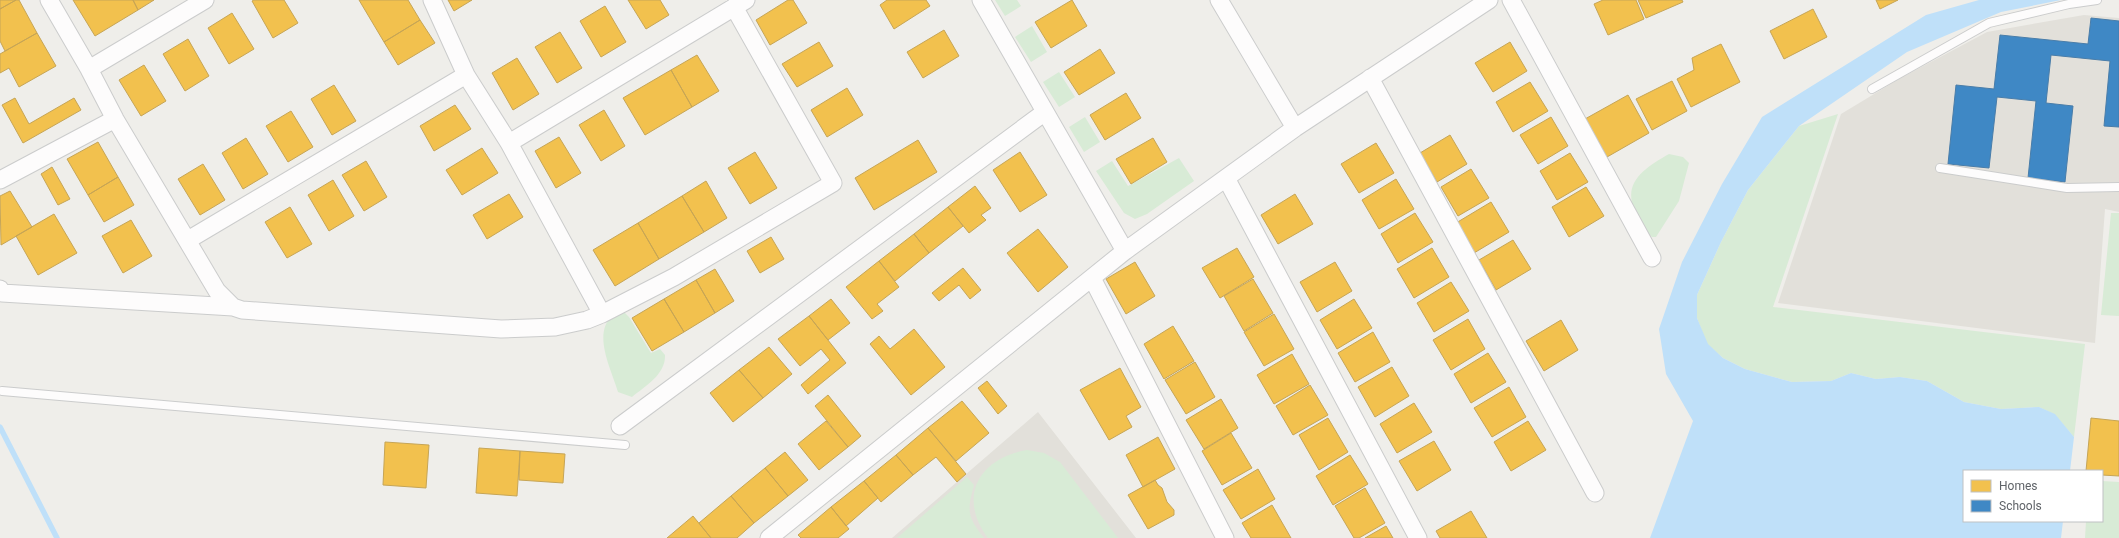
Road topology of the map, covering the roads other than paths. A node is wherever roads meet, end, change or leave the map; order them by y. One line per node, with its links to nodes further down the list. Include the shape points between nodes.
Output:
1 (48, 0): 10 (street)
2 (205, 0): 10 (street)
3 (432, 0): 11 (street)
4 (981, 0): 14 (street)
5 (1219, 0): 16 (street)
6 (1489, 0): 12 (street)
7 (1511, 0): 24 (street)
8 (2097, 0): 13 (lane, via 1989,23)
9 (740, 4): 17 (street); 28 (street, via 833,183 674,277)
10 (89, 69): 15 (street)
11 (466, 75): 17 (street); 22 (street)
12 (1370, 78): 16 (street); 32 (street)
13 (1872, 88)
14 (1045, 112): 23 (street); 30 (street)
15 (115, 119): 20 (street); 22 (street)
16 (1295, 128): 19 (street)
17 (509, 143): 28 (street)
18 (1940, 168): 21 (lane, via 2068,188)
19 (1226, 178): 23 (street); 35 (street)
20 (0, 180)
21 (2119, 187)
22 (188, 240): 27 (street, via 217,291)
23 (1125, 251): 25 (street)
24 (1652, 258)
25 (1092, 278): 33 (street); 34 (street)
26 (0, 289): 27 (street, via 2,293)
27 (233, 307): 28 (street, via 242,310 501,329 555,327)
28 (602, 314)
29 (2, 392): 31 (lane)
30 (620, 426)
31 (625, 445)
32 (1595, 492)
33 (769, 538)
34 (1225, 538)
35 (1418, 538)

